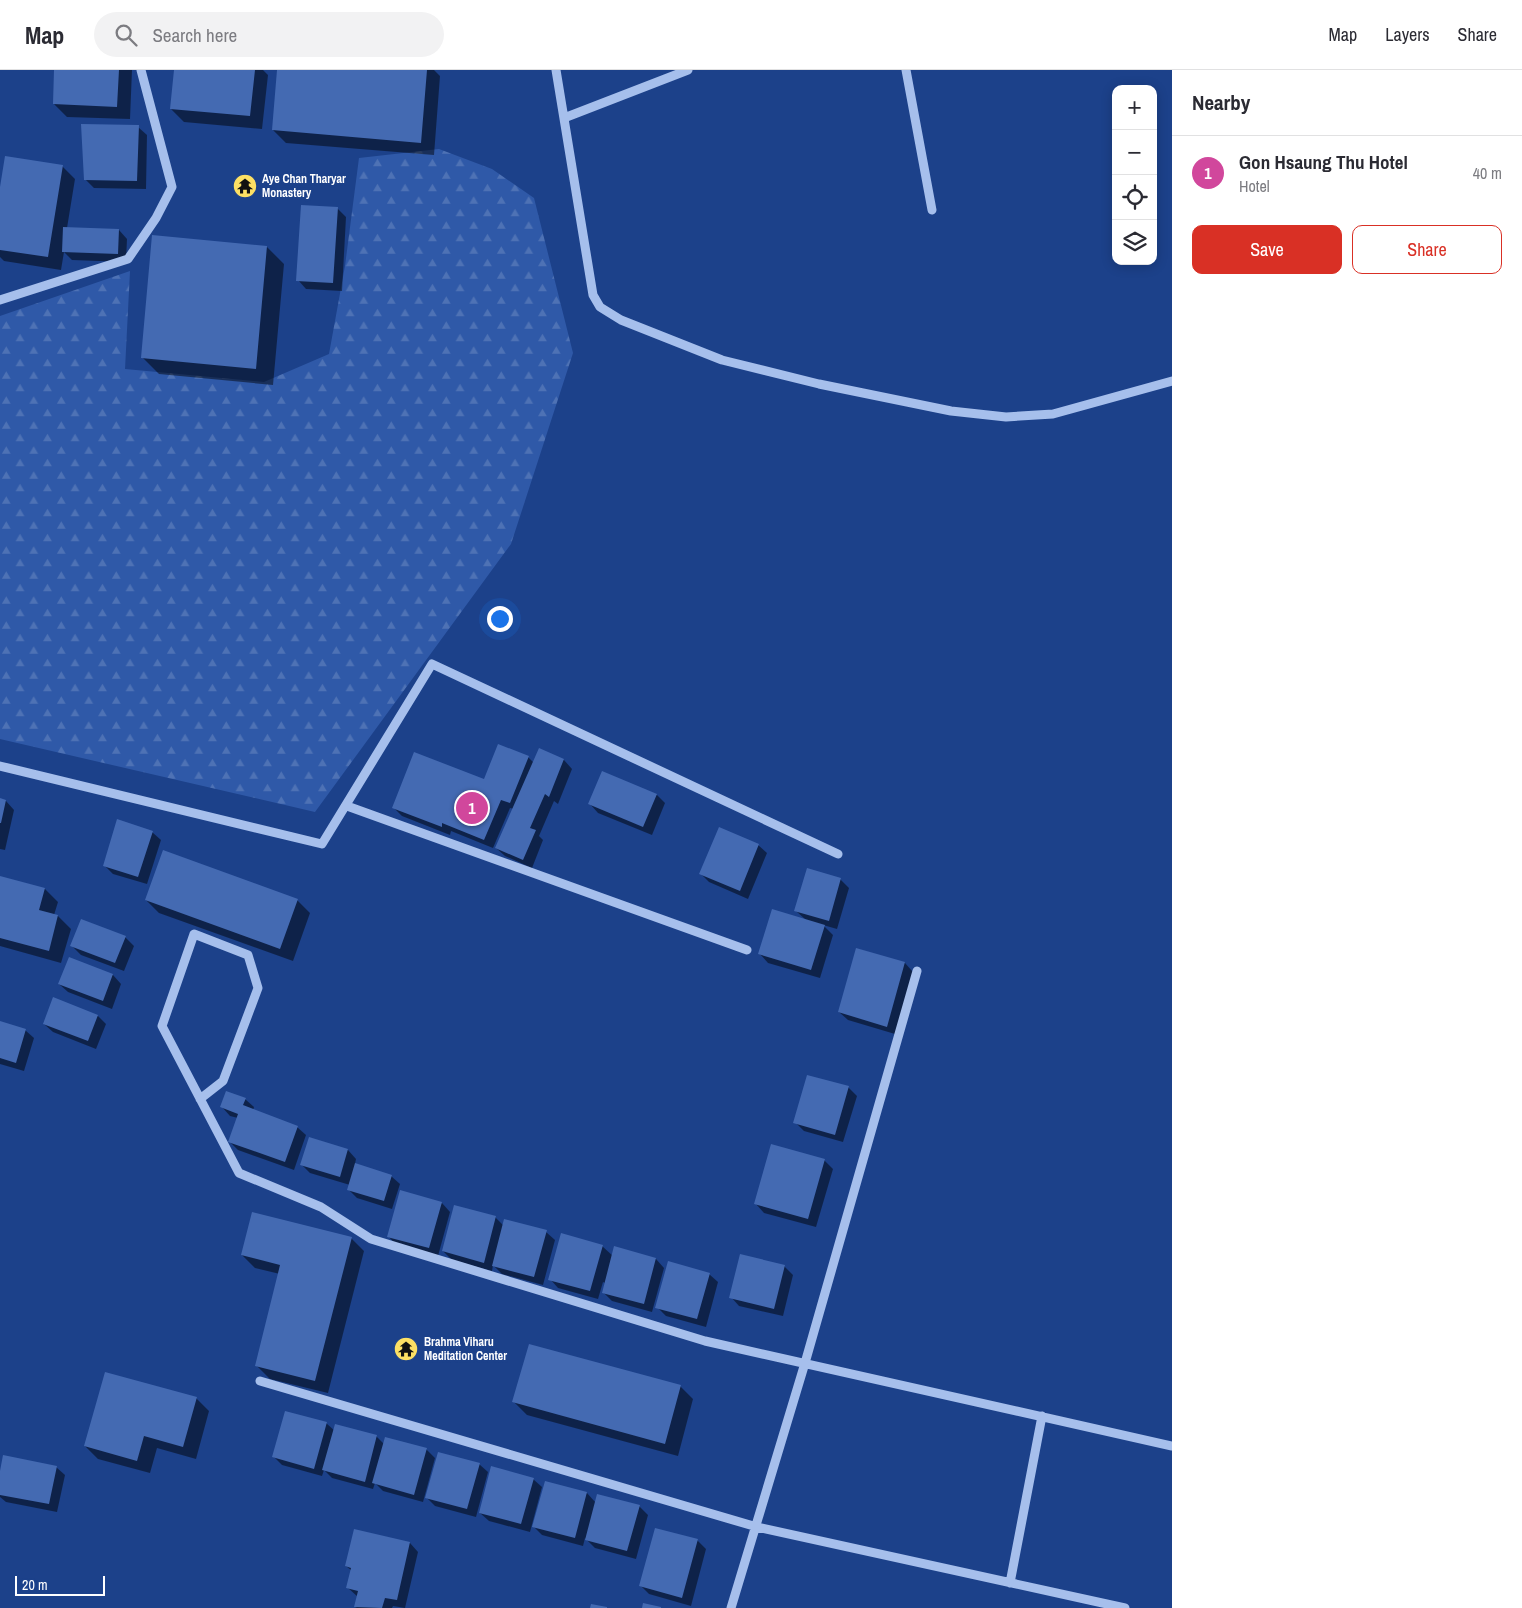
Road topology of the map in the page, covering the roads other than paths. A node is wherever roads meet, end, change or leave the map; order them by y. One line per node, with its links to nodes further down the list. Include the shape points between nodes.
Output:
1 (141, 70): 7 (street, via 172,187 156,218 128,259)
2 (556, 70): 5 (street)
3 (688, 70): 5 (street)
4 (906, 70): 6 (street)
5 (564, 118): 8 (street, via 593,295 600,307 621,320 722,360 950,412 1006,418 1053,414)
6 (932, 210)
7 (0, 300)
8 (1172, 381)
9 (0, 766): 10 (street, via 322,844)
10 (347, 806): 11 (street, via 432,664); 12 (street)
11 (838, 854)
12 (748, 950)
13 (917, 971): 15 (street)
14 (200, 1099): 14 (street, via 162,1026 194,934 248,955 258,988 223,1081); 15 (street, via 239,1173 321,1208 371,1239 705,1340)
15 (805, 1363): 17 (street); 19 (street)
16 (260, 1381): 19 (street)
17 (1042, 1416): 18 (street); 20 (street)
18 (1172, 1446)
19 (757, 1527): 20 (street); 21 (street)
20 (1010, 1583): 22 (street)
21 (732, 1608)
22 (1125, 1608)

